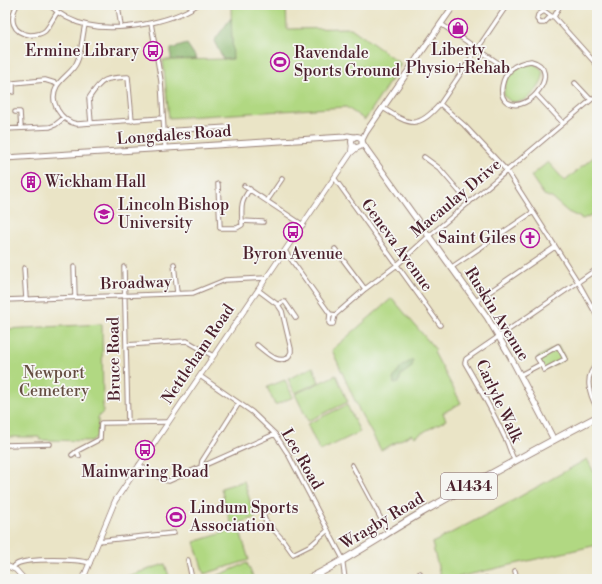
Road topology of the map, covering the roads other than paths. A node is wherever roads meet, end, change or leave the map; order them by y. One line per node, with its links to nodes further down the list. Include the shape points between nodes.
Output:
1 (16, 5): 10 (street, via 13,22 17,30 23,34 35,35 44,31)
2 (49, 5): 10 (street)
3 (118, 5): 14 (street)
4 (197, 5): 11 (street, via 177,16)
5 (507, 5): 15 (street)
6 (560, 5): 16 (street, via 552,16)
7 (594, 5): 9 (street)
8 (451, 6): 12 (main road)
9 (597, 8)
10 (57, 13): 13 (street)
11 (151, 23): 14 (street); 30 (street, via 161,81)
12 (441, 24): 15 (street); 27 (main road)
13 (85, 25): 14 (street); 19 (street, via 76,64)
14 (121, 27)
15 (477, 49): 17 (street); 26 (street)
16 (597, 65)
17 (510, 71): 23 (street, via 524,62 540,64 544,70 543,84); 23 (street, via 503,84 502,93 506,102 520,104)
18 (576, 83): 20 (street)
19 (58, 84): 22 (street, via 45,80 13,82); 29 (street, via 54,92 55,102)
20 (579, 87): 21 (street); 25 (street)
21 (574, 91)
22 (13, 92)
23 (536, 94): 32 (street)
24 (597, 95): 25 (street, Macaulay Drive)
25 (591, 100): 32 (street, Macaulay Drive)
26 (440, 104): 27 (street, via 425,120 415,122 400,119); 49 (street, via 464,125)
27 (383, 108): 38 (main road)
28 (15, 112): 35 (street, via 20,112)
29 (64, 118): 33 (street, via 76,124); 35 (street, via 50,127)
30 (163, 118): 31 (street); 37 (street)
31 (132, 120): 33 (street); 33 (street, via 128,77 109,78 104,80 89,98)
32 (563, 123): 49 (street, Macaulay Drive)
33 (91, 124)
34 (229, 127): 37 (street)
35 (21, 128): 36 (street)
36 (5, 129)
37 (164, 131): 44 (street)
38 (366, 132): 39 (main road); 41 (main road)
39 (355, 136): 40 (main road, Longdales Road); 41 (main road, via 360,137); 42 (main road, via 351,139)
40 (344, 137): 42 (main road); 44 (main road, Longdales Road)
41 (362, 141): 43 (main road); 45 (main road, Ruskin Avenue)
42 (351, 144): 43 (main road); 46 (street, Nettleham Road)
43 (358, 147): 45 (main road); 46 (street, Nettleham Road)
44 (165, 148): 48 (main road, Longdales Road)
45 (367, 150): 61 (main road, Ruskin Avenue)
46 (351, 153): 51 (street, Nettleham Road)
47 (424, 157): 56 (street, via 439,168)
48 (5, 158)
49 (507, 171): 56 (street, Macaulay Drive); 57 (street)
50 (282, 179): 55 (street)
51 (334, 179): 60 (street, Nettleham Road); 66 (street, Geneva Avenue)
52 (218, 184): 58 (street, via 220,228 237,228 242,225)
53 (244, 186): 54 (street)
54 (250, 189): 55 (street); 58 (street, via 242,204)
55 (267, 201): 60 (street)
56 (469, 203): 61 (street, Macaulay Drive)
57 (533, 212): 62 (street); 69 (street)
58 (242, 221): 59 (street)
59 (263, 222)
60 (303, 225): 64 (street, Nettleham Road)
61 (429, 236): 66 (street, Macaulay Drive); 69 (main road, Ruskin Avenue)
62 (556, 247): 73 (street); 81 (street)
63 (335, 249): 74 (street)
64 (285, 251): 72 (street, Nettleham Road); 74 (street, Macaulay Drive, via 332,315)
65 (174, 264): 76 (street)
66 (397, 265): 74 (street, Macaulay Drive); 85 (street, Geneva Avenue)
67 (74, 267): 78 (street)
68 (124, 267): 77 (street, Bruce Road)
69 (452, 267): 81 (main road, Ruskin Avenue)
70 (24, 268): 79 (street)
71 (597, 269): 73 (street)
72 (266, 278): 75 (street, Nettleham Road); 76 (street, Broadway, via 225,280 193,293)
73 (578, 282): 83 (street); 86 (street)
74 (365, 289)
75 (258, 290): 82 (street); 89 (street, Nettleham Road)
76 (178, 293): 77 (street, Broadway)
77 (125, 295): 78 (street, Broadway); 87 (street, Bruce Road)
78 (75, 297): 79 (street, Broadway)
79 (26, 299): 80 (street, Broadway)
80 (5, 300)
81 (476, 300): 86 (main road, Ruskin Avenue)
82 (278, 305): 84 (street, via 285,302); 88 (street, via 285,321 290,355 288,358 277,359)
83 (597, 316)
84 (296, 318)
85 (440, 325)
86 (498, 336): 92 (main road, Ruskin Avenue); 106 (street, Carlyle Walk, via 472,354 465,363)
87 (126, 345): 89 (street, via 187,341); 98 (street, Bruce Road)
88 (260, 346)
89 (213, 356): 93 (street, Nettleham Road)
90 (541, 364): 90 (street, via 537,358 558,346 564,359 544,370); 92 (street)
91 (597, 364): 95 (street, via 590,373 588,384)
92 (520, 375): 100 (main road, Ruskin Avenue)
93 (200, 376): 94 (street, Lee Road); 97 (street, Nettleham Road)
94 (239, 403): 99 (street, Lee Road); 109 (street, via 202,461)
95 (597, 408)
96 (597, 417): 100 (main road, Wragby Road / A1434)
97 (168, 422): 98 (street); 108 (street, Nettleham Road)
98 (128, 423): 103 (street, via 101,423 100,439)
99 (275, 434): 109 (street); 111 (street, Lee Road)
100 (554, 440): 106 (main road, Wragby Road / A1434)
101 (50, 444): 102 (street)
102 (5, 445)
103 (77, 451): 104 (street); 105 (street)
104 (72, 455)
105 (79, 456)
106 (515, 461): 112 (main road, Wragby Road / A1434)
107 (352, 465): 112 (street)
108 (139, 466): 109 (street, via 167,481); 114 (street, Nettleham Road, via 112,507)
109 (201, 467)
110 (267, 511): 111 (street, via 263,513 265,520 293,554 311,545)
111 (328, 530): 115 (street, Lee Road)
112 (388, 532): 115 (main road, Wragby Road / A1434)
113 (174, 533): 114 (street)
114 (98, 541): 117 (street, Nettleham Road)
115 (343, 559): 125 (main road, Wragby Road / A1434); 126 (street)
116 (188, 560): 124 (street)
117 (90, 563): 119 (street, via 42,560 18,563); 123 (street, Nettleham Road)
118 (5, 565): 119 (street)
119 (13, 568): 122 (street)
120 (515, 571): 128 (street)
121 (420, 574): 127 (street)
122 (24, 579)
123 (83, 579)
124 (192, 579)
125 (308, 579)
126 (345, 579)
127 (420, 579)
128 (517, 579)

